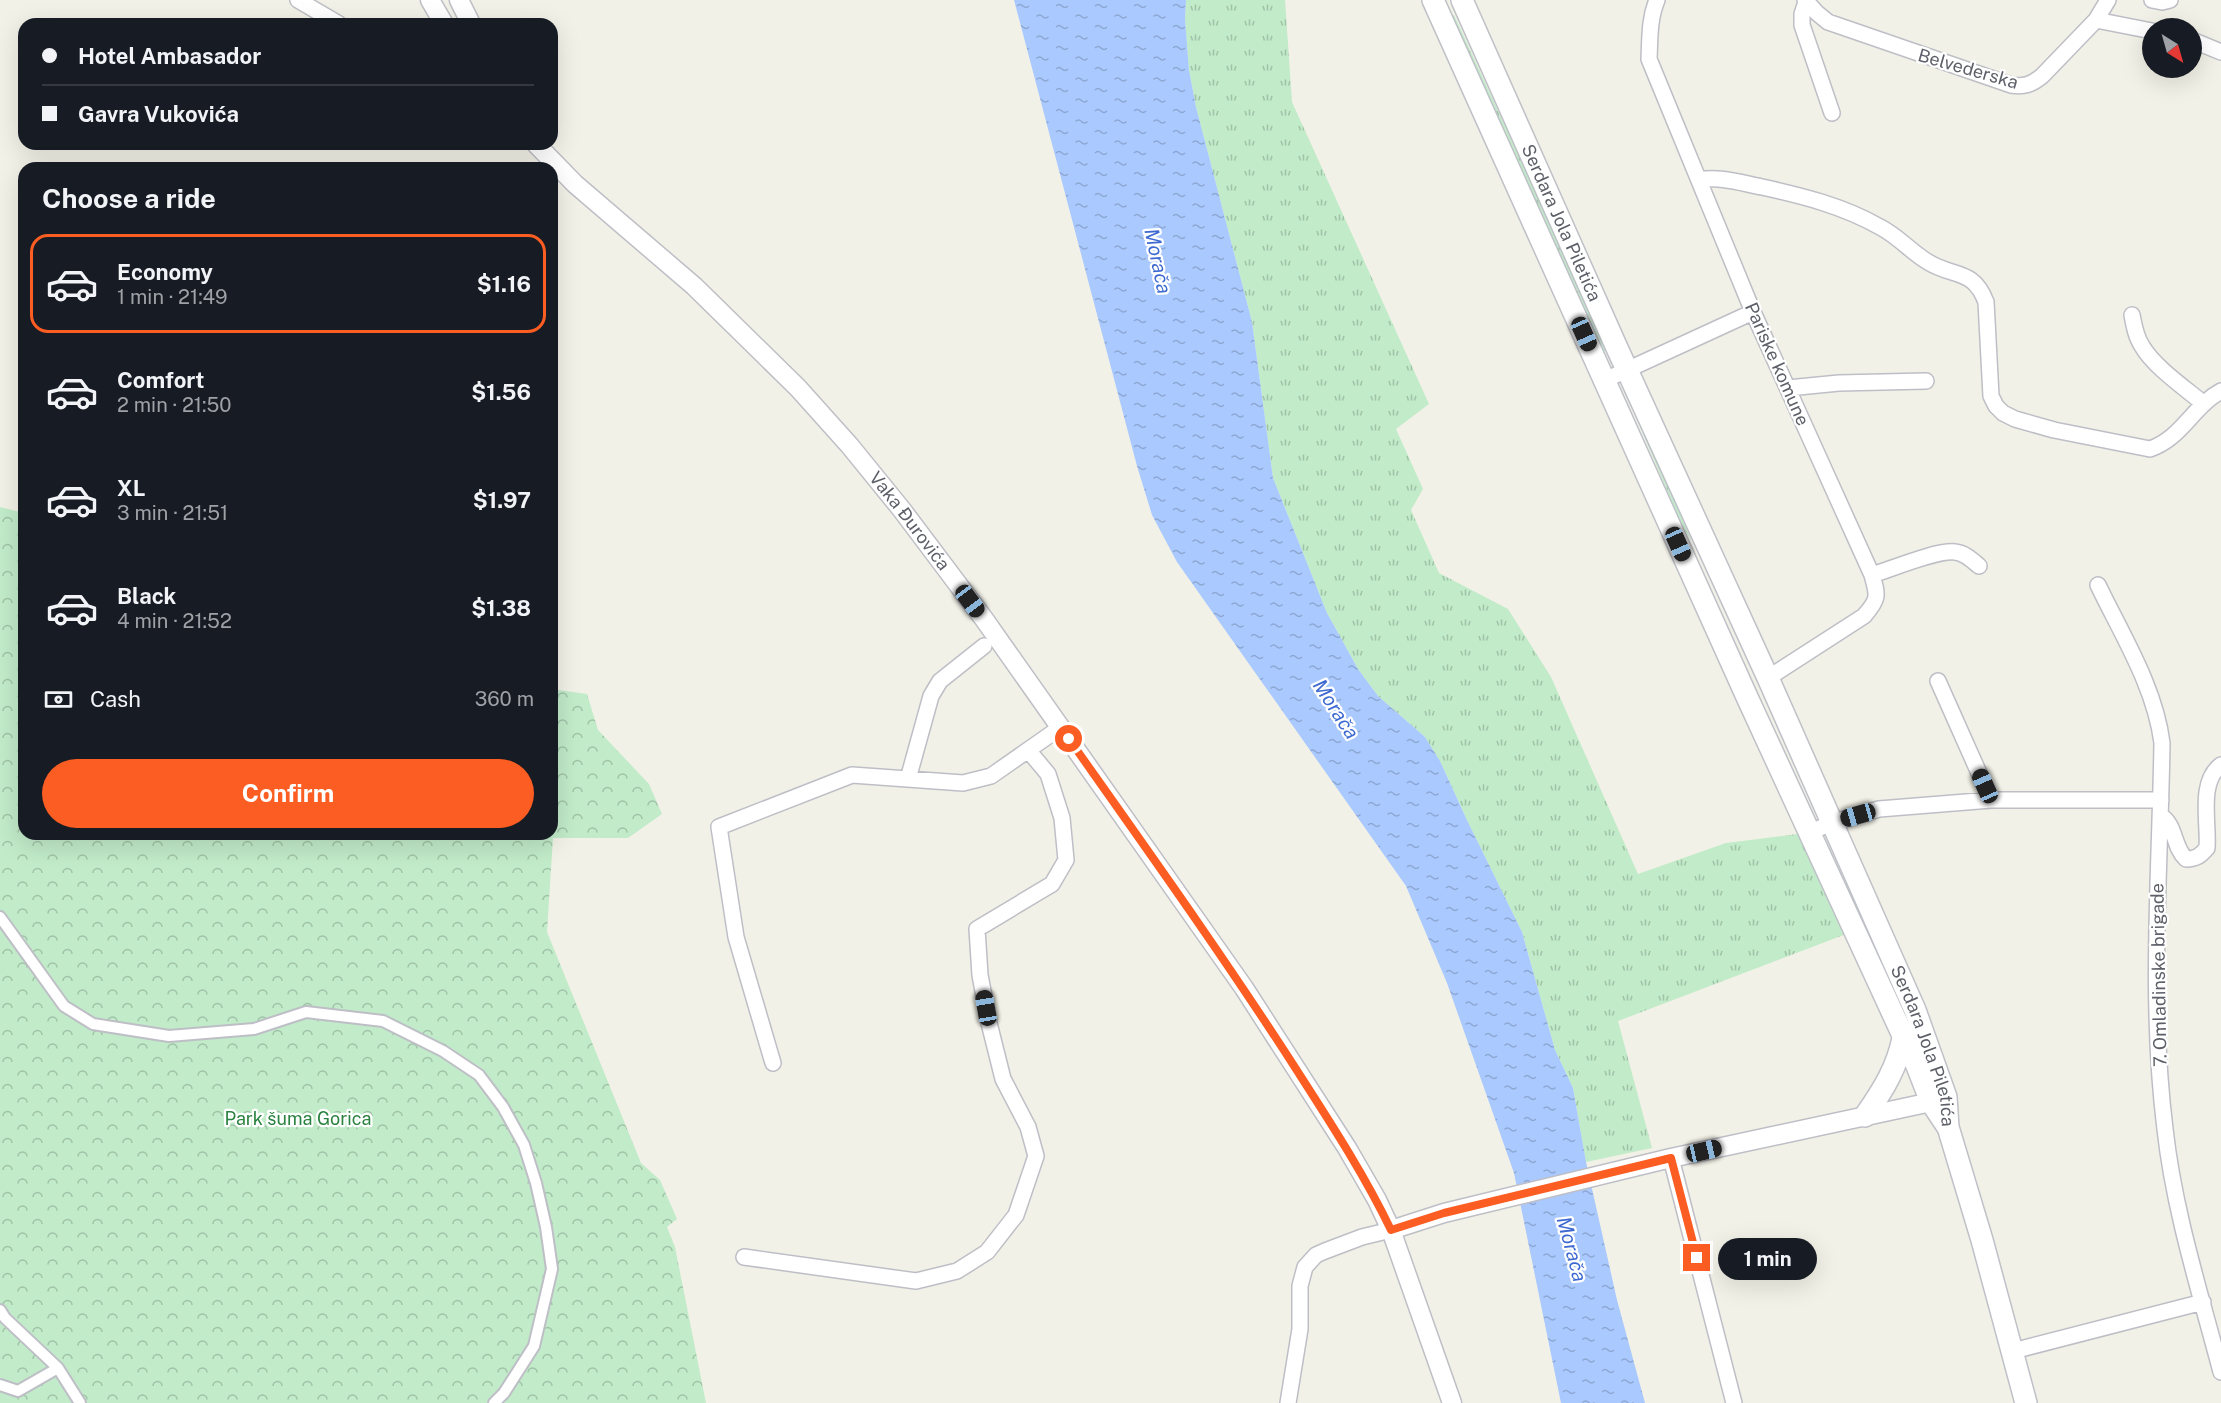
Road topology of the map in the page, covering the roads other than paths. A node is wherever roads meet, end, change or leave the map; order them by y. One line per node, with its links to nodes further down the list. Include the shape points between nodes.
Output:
1 (298, 0): 11 (street)
2 (430, 0): 12 (street)
3 (459, 0): 13 (street)
4 (1433, 0): 26 (main road, Serdara Jola Piletića)
5 (1462, 0): 25 (main road, Serdara Jola Piletića)
6 (1657, 0): 22 (street, Pariske komune, via 1649,59)
7 (2108, 0): 14 (street, Belvederska)
8 (2152, 0): 9 (street)
9 (2170, 0)
10 (1806, 1): 14 (street, Belvederska, via 1828,22 2021,87 2042,76); 18 (street, via 1802,25)
11 (329, 18)
12 (440, 18)
13 (468, 18)
14 (2096, 20): 15 (street)
15 (2142, 29)
16 (2202, 44): 17 (street)
17 (2221, 52)
18 (1832, 113)
19 (542, 150): 20 (street, Vaka Đurovića)
20 (554, 162)
21 (558, 167): 37 (street, Vaka Đurovića, via 694,286 825,418 902,510)
22 (1699, 180): 23 (street, Pariske komune); 30 (street, via 1719,179 1812,198 1881,227 1929,263 1967,276 1982,291 1986,302 1991,396 2003,413 2015,419 2150,449 2180,432)
23 (1753, 312): 25 (street); 28 (street, Pariske komune)
24 (2132, 315): 30 (street, via 2142,347)
25 (1628, 370): 26 (street); 35 (main road, Serdara Jola Piletića)
26 (1605, 380): 44 (main road, Serdara Jola Piletića)
27 (1926, 381): 28 (street)
28 (1788, 388): 32 (street, Pariske komune)
29 (2221, 391): 30 (street)
30 (2204, 404)
31 (1979, 566): 32 (street, via 1954,552)
32 (1872, 575): 35 (street, Pariske komune, via 1877,594 1864,616)
33 (2098, 585): 42 (street, 7. Omladinske brigade, via 2150,693 2160,724)
34 (984, 646): 40 (street, via 940,681 931,696)
35 (1768, 678): 43 (main road, Serdara Jola Piletića)
36 (1938, 681): 41 (street)
37 (1061, 727): 38 (street); 51 (street, Vaka Đurovića, via 1244,988 1347,1148)
38 (1028, 750): 40 (street, via 991,776 963,783); 52 (street, via 1048,774 1062,818 1066,860 1052,884 977,929 988,1023 1003,1079 1028,1127 1036,1156 1017,1215 987,1252 957,1271 916,1281)
39 (2221, 765): 42 (street, via 2210,780 2207,848 2202,855 2186,859 2180,854)
40 (908, 779): 47 (street, via 852,775 719,827 736,937)
41 (1991, 800): 42 (street); 43 (street, via 1879,809)
42 (2161, 808): 53 (street, 7. Omladinske brigade, via 2156,1018 2164,1128 2174,1192)
43 (1831, 823): 44 (street); 48 (main road, Serdara Jola Piletića, via 1915,1010)
44 (1809, 833): 46 (main road, Serdara Jola Piletića)
45 (0, 917): 60 (street, via 63,1006 93,1024 169,1036 254,1029 306,1012 383,1021 443,1051 479,1075 524,1145 552,1269 534,1346)
46 (1904, 1038): 48 (main road, Serdara Jola Piletića); 49 (main road, via 1891,1077)
47 (773, 1063)
48 (1939, 1100): 49 (street); 55 (main road, Serdara Jola Piletića)
49 (1865, 1116): 50 (street)
50 (1664, 1160): 51 (street, via 1436,1215); 63 (street)
51 (1391, 1230): 61 (street, via 1325,1251 1305,1267); 62 (street, Vaka Đurovića)
52 (744, 1257)
53 (2203, 1302): 55 (street); 57 (street, 7. Omladinske brigade)
54 (0, 1310): 56 (street)
55 (2013, 1351): 64 (main road, Serdara Jola Piletića)
56 (58, 1368): 58 (street, via 18,1391); 59 (street)
57 (2221, 1372)
58 (0, 1385)
59 (80, 1403)
60 (494, 1403)
61 (1288, 1403)
62 (1452, 1403)
63 (1734, 1403)
64 (2026, 1403)

